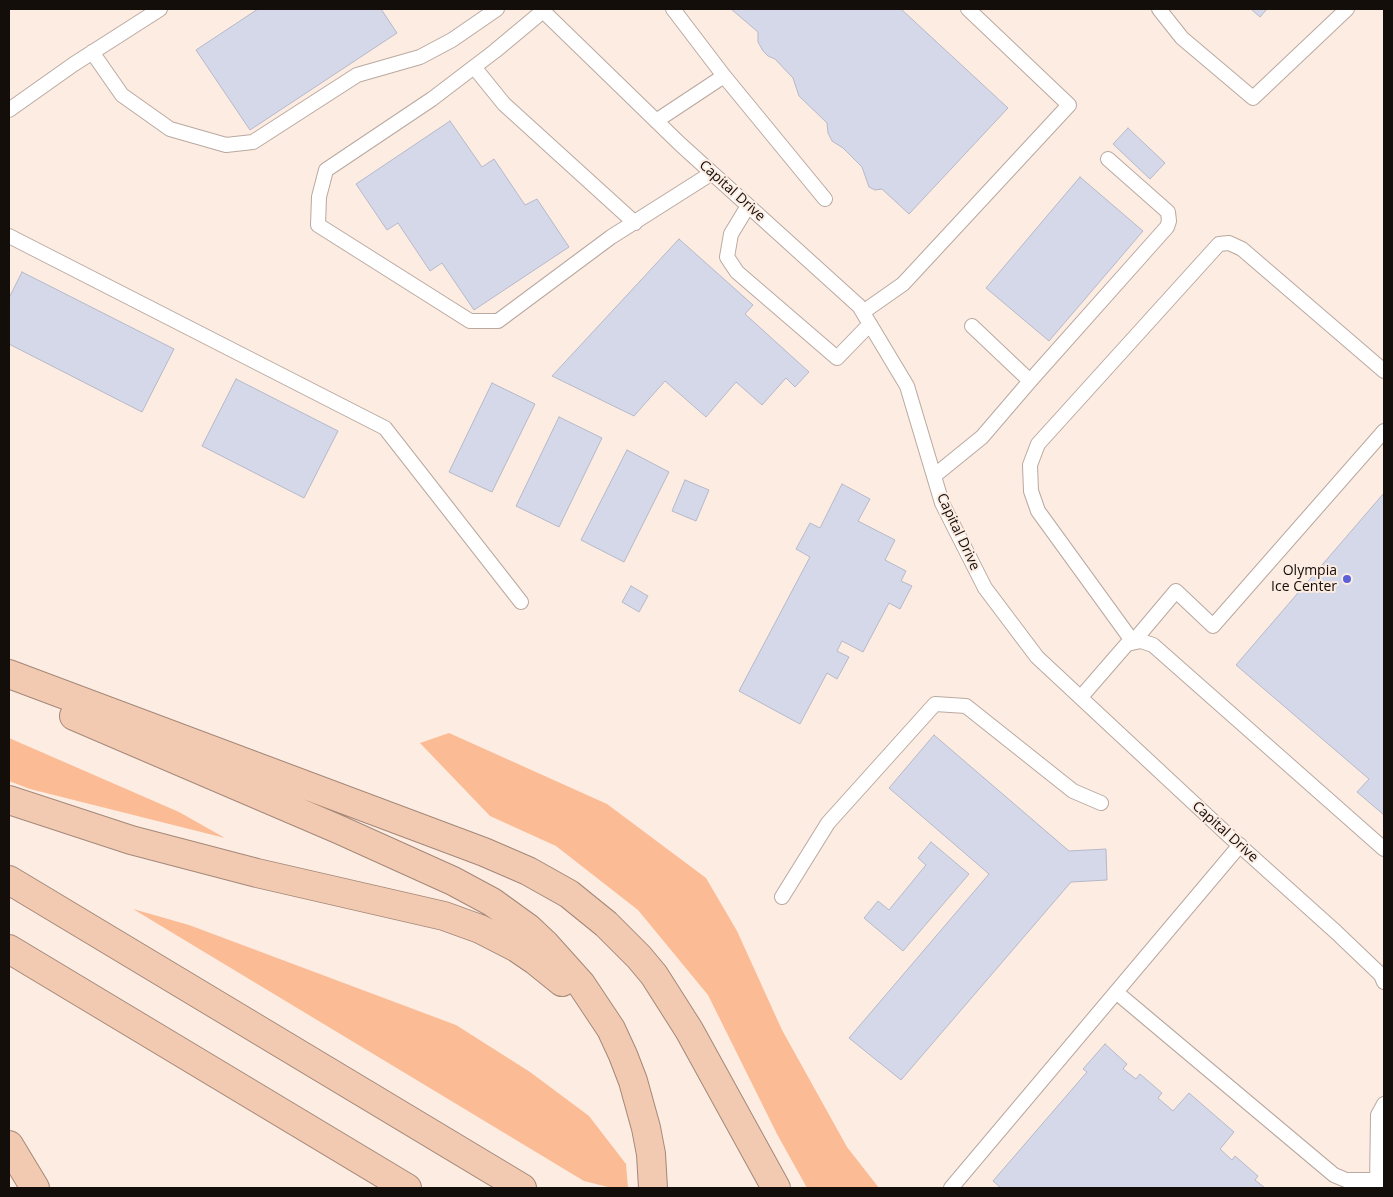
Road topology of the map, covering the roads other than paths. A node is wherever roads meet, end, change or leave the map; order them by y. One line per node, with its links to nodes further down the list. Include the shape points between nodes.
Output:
1 (160, 9): 8 (lane)
2 (497, 9): 8 (lane, via 452,40 420,57 356,76 253,142 226,145 170,129 122,95)
3 (673, 9): 10 (lane)
4 (968, 9): 19 (lane, via 1069,105 903,284)
5 (1158, 9): 6 (lane, via 1182,38 1253,98)
6 (1346, 9)
7 (542, 10): 9 (lane); 12 (lane, Capital Drive)
8 (92, 52): 11 (lane)
9 (474, 67): 17 (lane, via 504,104); 17 (lane, via 326,170 319,197 318,225 470,321 498,321)
10 (724, 76): 12 (lane); 15 (lane)
11 (9, 110)
12 (656, 121): 14 (lane, Capital Drive)
13 (1108, 159): 22 (lane, via 1168,212 1167,227)
14 (712, 173): 16 (lane, Capital Drive); 17 (lane)
15 (825, 199)
16 (748, 206): 19 (lane, Capital Drive, via 859,306); 19 (lane, via 731,234 727,257 737,272 837,358)
17 (635, 223)
18 (9, 236): 25 (lane, via 385,428)
19 (866, 318): 24 (lane, Capital Drive, via 907,386)
20 (972, 326): 22 (lane)
21 (1384, 371): 26 (lane, via 1242,249 1230,243 1219,244 1038,444 1030,465 1038,511)
22 (1030, 381): 24 (lane, via 982,437)
23 (1384, 430): 26 (lane, via 1213,626 1176,590)
24 (934, 476): 29 (lane, Capital Drive, via 942,503 986,588 1038,657)
25 (521, 602)
26 (1134, 642): 29 (lane, via 1127,644); 33 (lane, via 1154,645)
27 (9, 674): 47 (highway, via 484,852 569,894 606,924 654,975 689,1030)
28 (9, 688): 40 (highway, via 382,848 498,906 546,945 596,1005 623,1055)
29 (1081, 697): 32 (lane, Capital Drive)
30 (9, 800): 40 (highway, via 157,847 444,916 500,939 543,966 589,1012 619,1056)
31 (1101, 803): 35 (lane, via 1073,791 966,706 935,704 828,823)
32 (1240, 845): 37 (lane, Capital Drive, via 1336,932 1381,975); 38 (lane)
33 (1384, 849)
34 (9, 880): 45 (highway)
35 (782, 897)
36 (9, 949): 44 (highway)
37 (1384, 982)
38 (1116, 992): 42 (lane, via 1334,1175); 48 (lane)
39 (1384, 1104): 42 (lane, via 1378,1115)
40 (646, 1128): 46 (highway)
41 (9, 1145): 43 (highway)
42 (1377, 1184)
43 (35, 1188)
44 (407, 1188)
45 (522, 1188)
46 (653, 1188)
47 (776, 1188)
48 (951, 1188)

